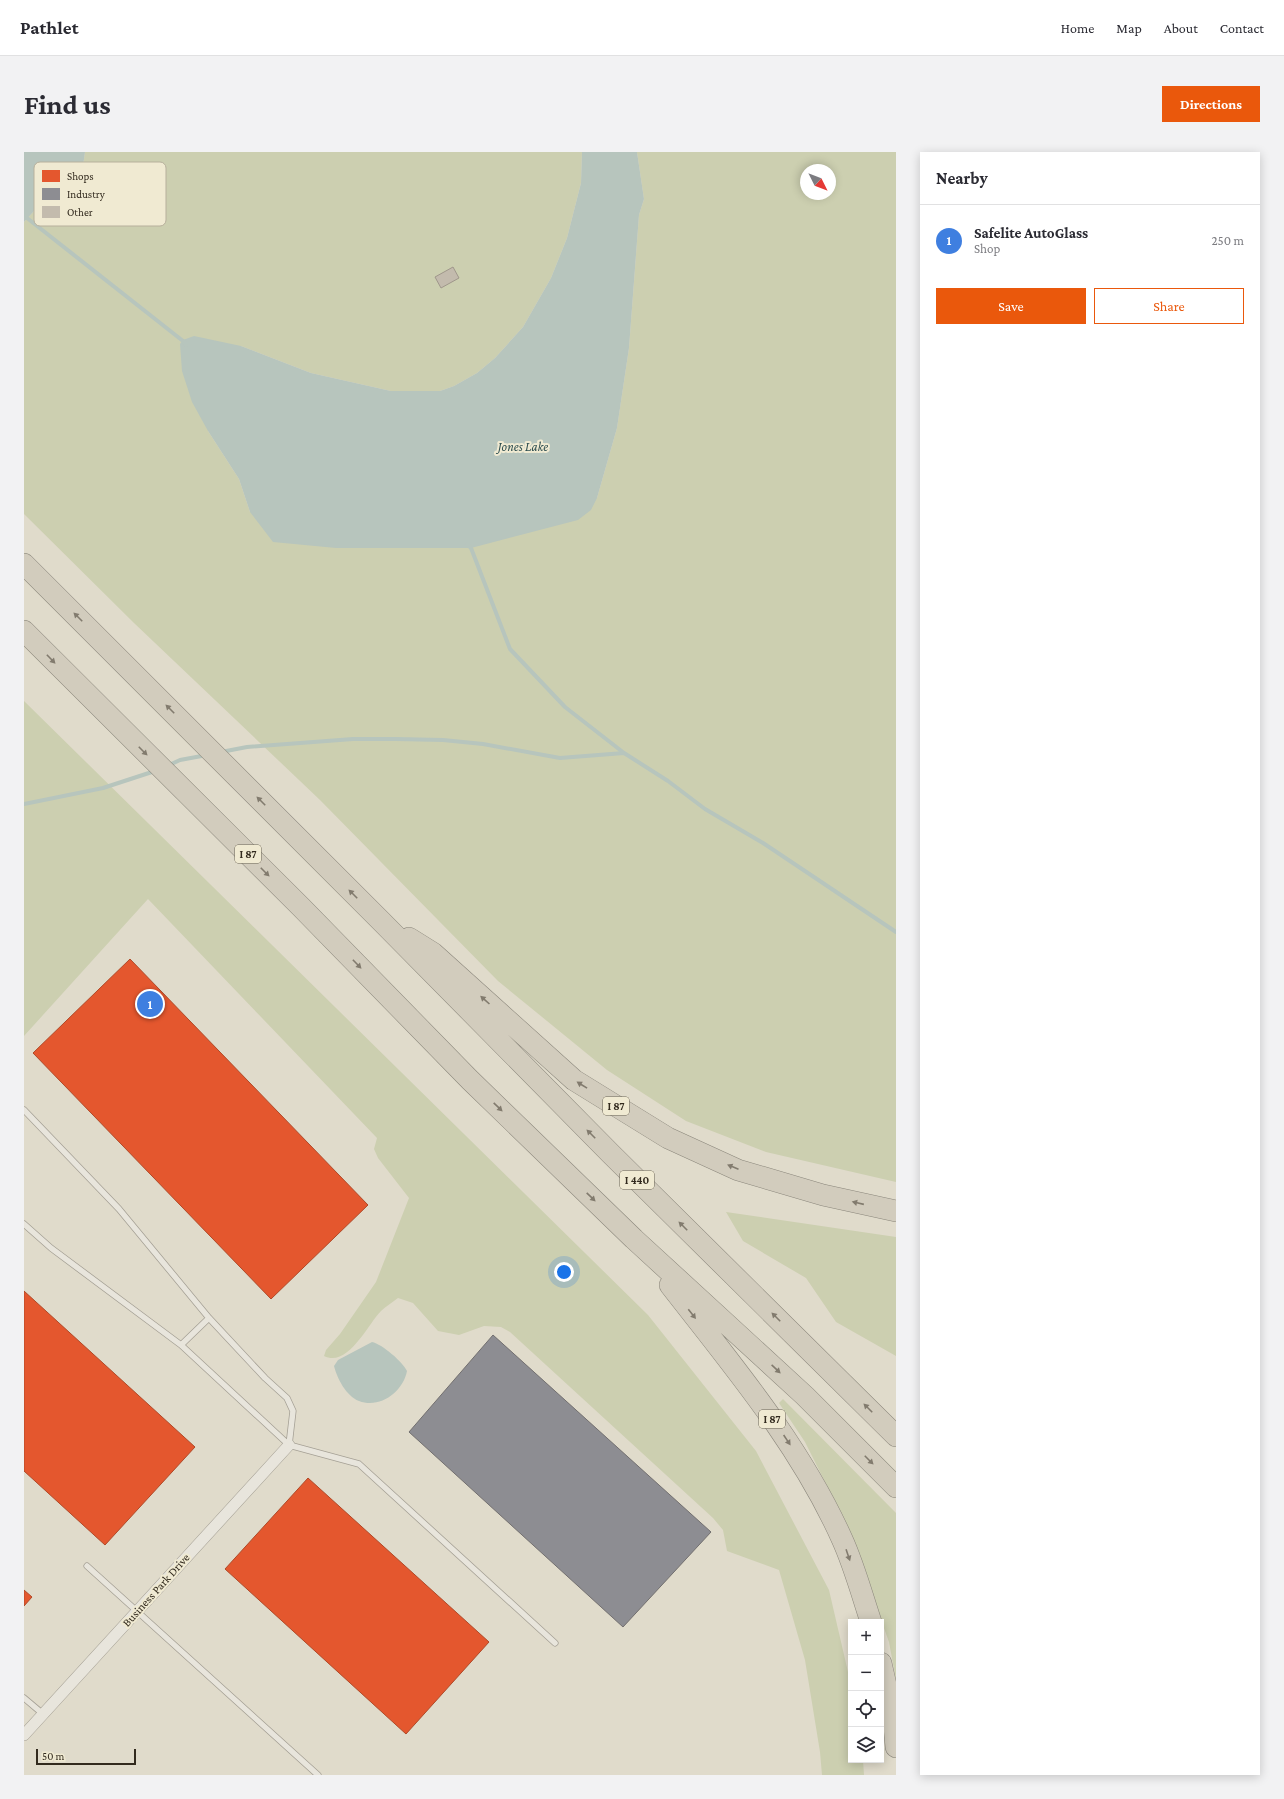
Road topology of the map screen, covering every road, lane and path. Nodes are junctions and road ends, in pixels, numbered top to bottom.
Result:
1 (24, 564) edge
2 (24, 631) edge
3 (381, 921) junction
4 (24, 1110) edge
5 (896, 1211) edge
6 (24, 1224) edge
7 (634, 1239) junction
8 (209, 1318) junction
9 (181, 1345) junction
10 (896, 1436) edge
11 (289, 1444) junction
12 (896, 1487) edge
13 (87, 1566) dead end
14 (137, 1611) junction
15 (871, 1619) edge
16 (555, 1643) dead end
17 (884, 1676) edge
18 (24, 1698) edge
19 (43, 1714) junction
20 (24, 1735) edge
21 (896, 1747) edge
22 (318, 1775) edge

3 -> 1 highway, I 87
2 -> 7 highway, I 87
5 -> 3 highway, I 87
10 -> 3 highway, I 440
4 - 8 lane
6 - 9 lane
7 -> 12 highway
7 -> 15 highway, I 87
8 - 9 lane
8 - 11 lane
9 - 11 lane
11 - 14 street, Business Park Drive
11 - 16 lane
13 - 14 lane
14 - 19 street, Business Park Drive
14 - 22 lane
17 - 21 highway
18 - 19 lane
19 - 20 street, Business Park Drive

